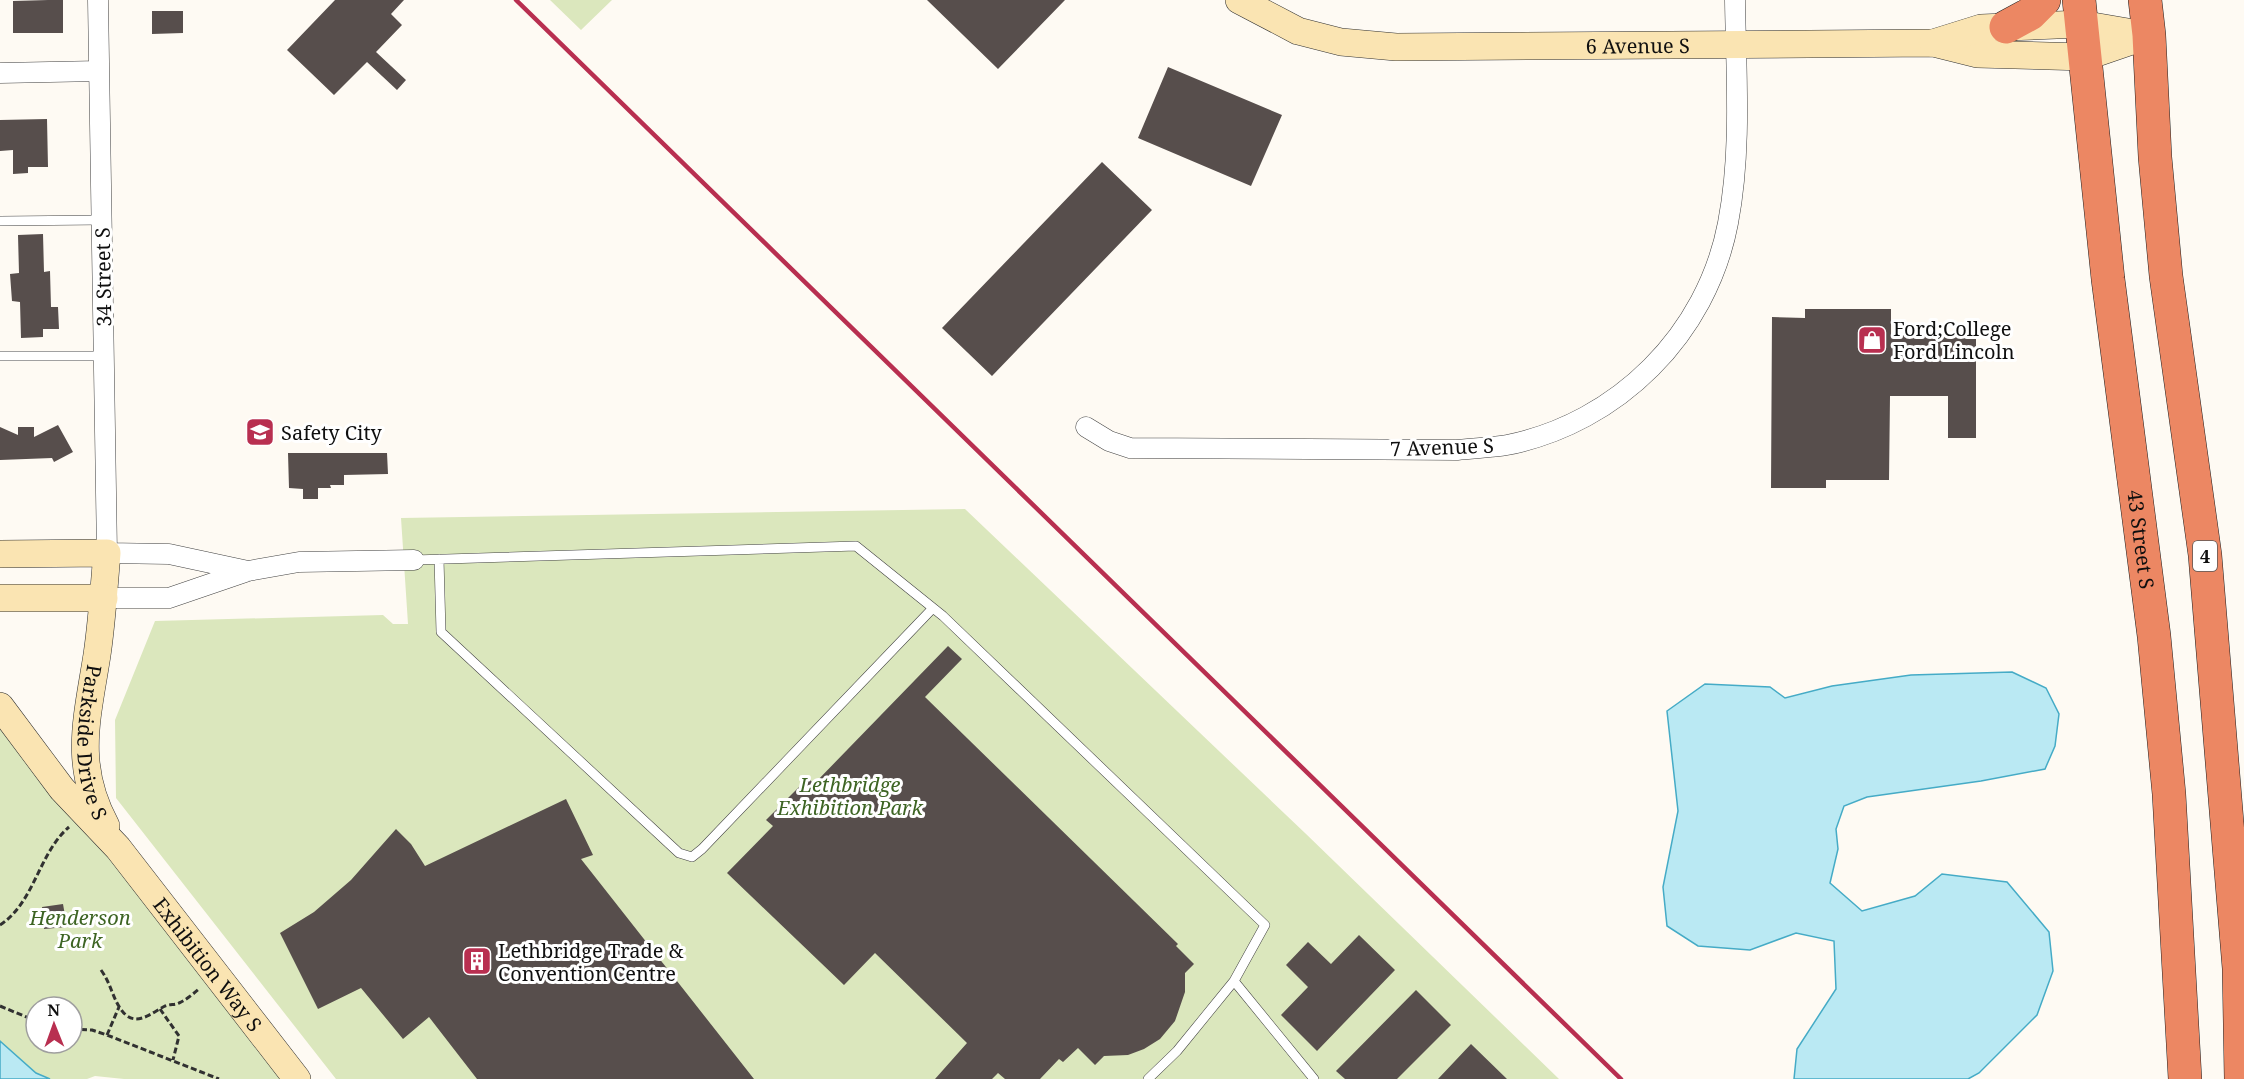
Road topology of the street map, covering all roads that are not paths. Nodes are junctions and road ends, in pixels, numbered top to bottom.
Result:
1 (98, 0) edge
2 (1239, 0) edge
3 (1735, 0) edge
4 (2044, 0) edge
5 (2145, 0) edge
6 (2080, 12) edge
7 (2006, 27) junction
8 (2149, 35) junction
9 (1934, 43) junction
10 (1735, 44) junction
11 (2085, 57) junction
12 (99, 71) junction
13 (0, 73) edge
14 (102, 220) junction
15 (0, 222) edge
16 (0, 356) edge
17 (105, 356) junction
18 (1086, 427) dead end
19 (107, 553) junction
20 (0, 554) edge
21 (439, 559) junction
22 (414, 560) joint
23 (248, 571) junction
24 (0, 598) edge
25 (104, 598) junction
26 (933, 608) junction
27 (0, 706) edge
28 (118, 848) junction
29 (1234, 981) junction
30 (297, 1079) edge
31 (1148, 1079) edge
32 (1314, 1079) edge
33 (2185, 1079) edge
34 (2241, 1079) edge

1 - 12 street, 34 Street S
2 - 10 street, 6 Avenue S
3 - 10 street, 7 Avenue S
4 - 7 highway
5 - 8 highway, 4
6 - 7 street, 6 Avenue S
6 - 8 street, 6 Avenue S
6 - 11 highway, 43 Street S
7 - 9 street, 6 Avenue S
8 - 11 street, 6 Avenue S
8 - 34 highway, 4
9 - 10 street, 6 Avenue S
9 - 11 street, 6 Avenue S
10 - 18 street, 7 Avenue S
11 - 33 highway, 43 Street S
12 - 13 street
12 - 14 street, 34 Street S
14 - 15 lane
14 - 17 street, 34 Street S
16 - 17 lane
17 - 19 street, 34 Street S
19 - 20 street
19 - 23 street
19 - 25 street, Parkside Drive S
21 - 22 lane
21 - 26 lane
21 - 26 lane
22 - 23 street
23 - 25 street
24 - 25 street
25 - 28 street, Parkside Drive S
26 - 29 lane
27 - 28 street
28 - 30 street, Exhibition Way S
29 - 31 lane
29 - 32 lane

